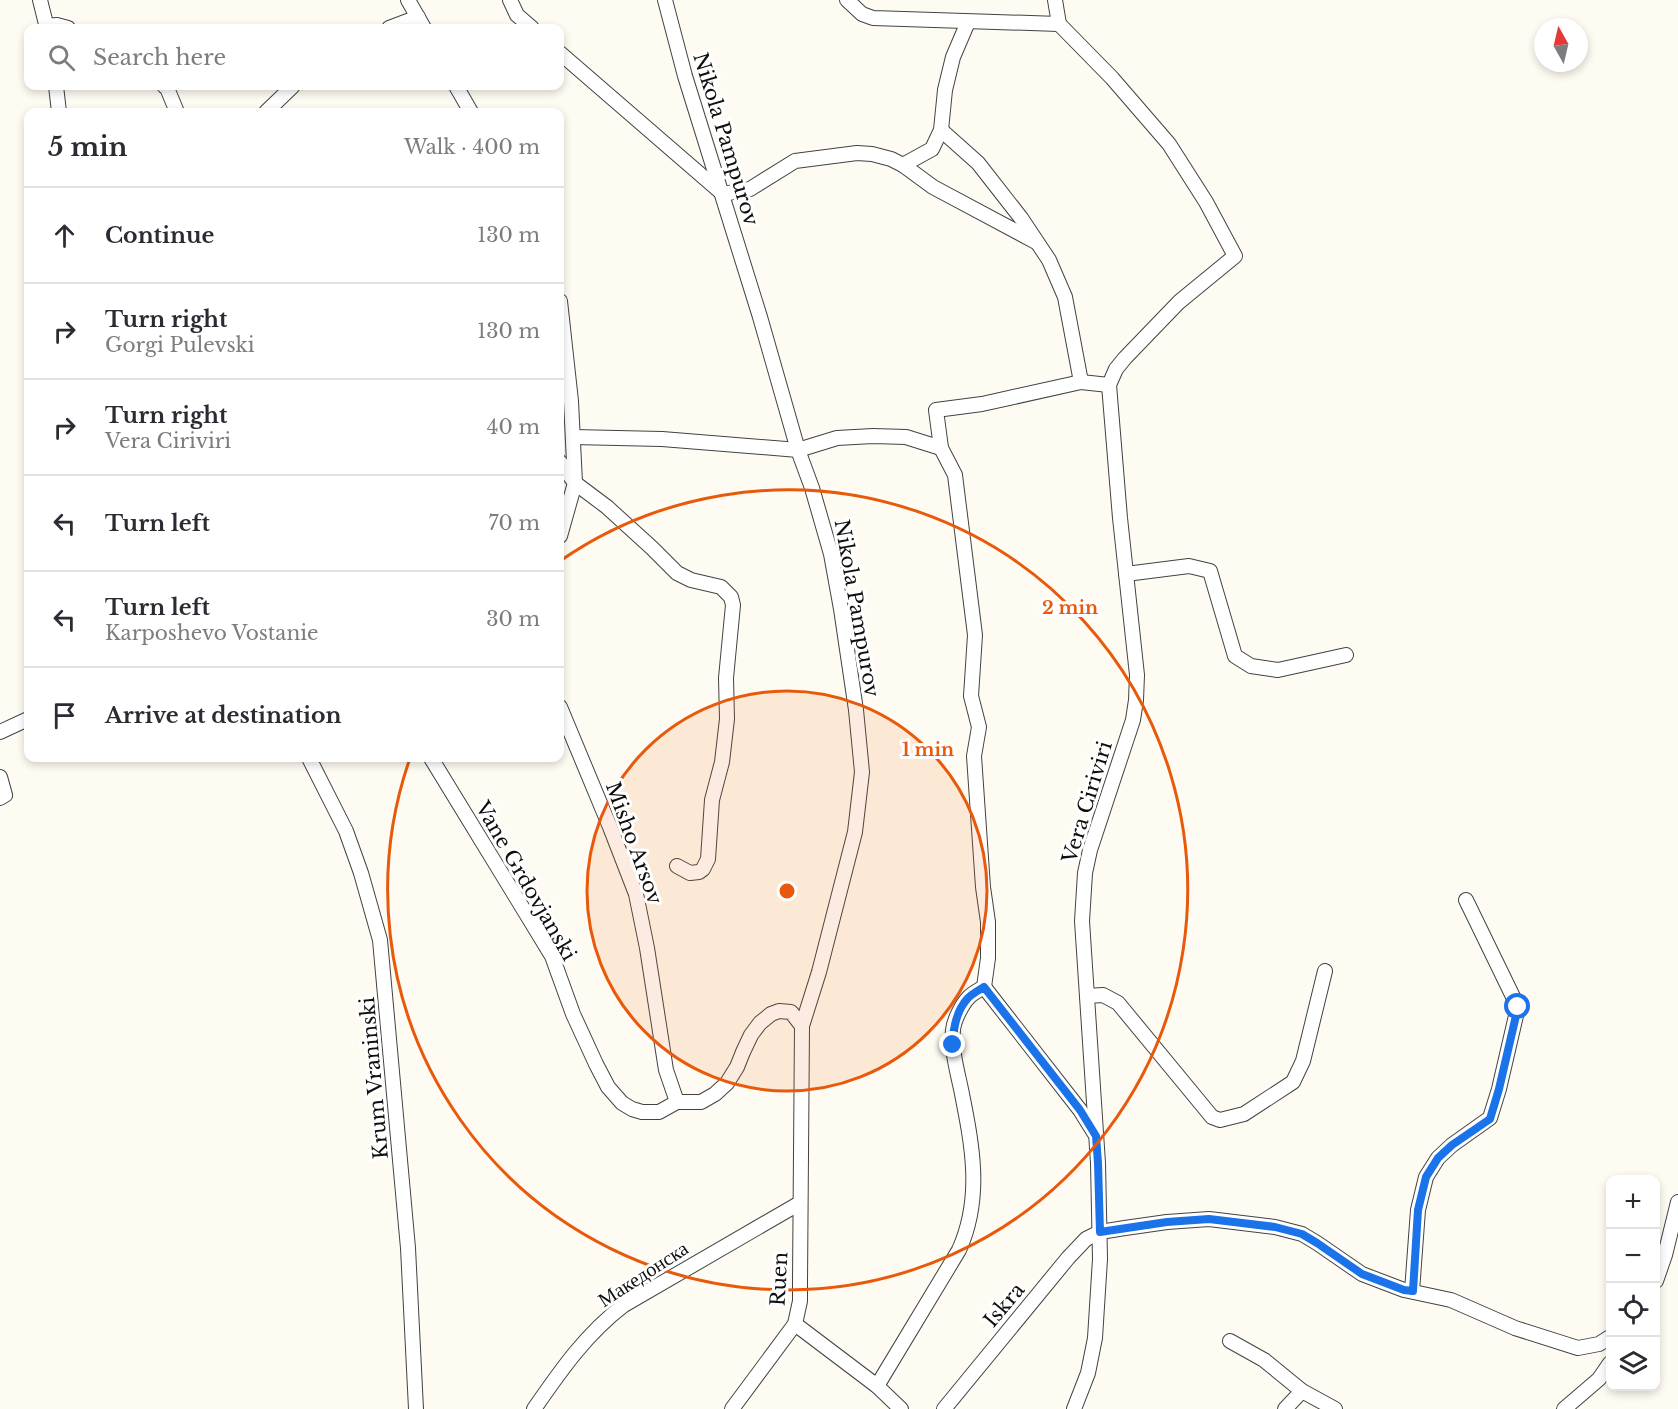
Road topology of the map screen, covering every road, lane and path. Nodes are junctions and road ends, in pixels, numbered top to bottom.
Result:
1 (40, 0) edge
2 (408, 0) edge
3 (510, 0) edge
4 (665, 0) edge
5 (847, 0) edge
6 (1055, 0) edge
7 (969, 22) junction
8 (421, 23) edge
9 (46, 24) edge
10 (527, 24) edge
11 (1059, 24) junction
12 (564, 55) edge
13 (56, 90) edge
14 (168, 90) edge
15 (289, 90) edge
16 (458, 90) edge
17 (59, 108) edge
18 (175, 108) edge
19 (270, 108) edge
20 (469, 108) edge
21 (941, 130) junction
22 (903, 165) junction
23 (723, 194) junction
24 (1039, 243) junction
25 (564, 337) edge
26 (1081, 382) junction
27 (1108, 385) junction
28 (573, 437) junction
29 (941, 448) junction
30 (798, 450) junction
31 (564, 468) edge
32 (575, 483) junction
33 (565, 498) edge
34 (1126, 574) junction
35 (1346, 655) dead end
36 (564, 717) edge
37 (24, 721) edge
38 (0, 732) edge
39 (311, 762) edge
40 (433, 762) edge
41 (0, 777) edge
42 (0, 798) edge
43 (677, 866) dead end
44 (1466, 900) dead end
45 (1325, 972) dead end
46 (984, 987) junction
47 (1087, 996) junction
48 (802, 1026) junction
49 (677, 1102) junction
50 (1096, 1136) junction
51 (1678, 1202) edge
52 (800, 1203) junction
53 (1100, 1232) junction
54 (1660, 1269) edge
55 (1413, 1291) junction
56 (795, 1324) junction
57 (1606, 1340) edge
58 (1230, 1341) dead end
59 (1606, 1370) edge
60 (877, 1386) junction
61 (1302, 1391) junction
62 (416, 1409) edge
63 (534, 1409) edge
64 (732, 1409) edge
65 (901, 1409) edge
66 (944, 1409) edge
67 (1074, 1409) edge
68 (1285, 1409) edge
69 (1335, 1409) edge
70 (1564, 1409) edge

1 - 9 street
2 - 8 street
3 - 10 street
4 - 23 street, Nikola Pampurov
5 - 7 street
6 - 11 street
7 - 11 street
7 - 21 street
11 - 27 street
12 - 23 street
13 - 17 street
14 - 18 street
15 - 19 street
16 - 20 street
21 - 22 street
21 - 24 street
22 - 23 street
22 - 24 street
23 - 30 street, Nikola Pampurov
24 - 26 street
25 - 28 street
26 - 27 street
26 - 29 street
27 - 34 street, Vera Ciriviri
28 - 30 street
28 - 32 street
29 - 30 street
29 - 46 street
30 - 48 street, Nikola Pampurov
31 - 32 street
32 - 33 street
32 - 43 street
34 - 35 street
34 - 47 street, Vera Ciriviri
36 - 49 street, Misho Arsov
37 - 38 street
39 - 62 street, Krum Vraninski
40 - 49 street, Vane Grdovjanski
41 - 42 street
44 - 55 street
45 - 47 street
46 - 50 street
46 - 60 street
47 - 50 street, Vera Ciriviri
48 - 49 street, Vane Grdovjanski
48 - 52 street, Nikola Pampurov
50 - 53 street, Vera Ciriviri
51 - 54 street
52 - 56 street, Ruen
52 - 63 street, Македонска
53 - 55 street
53 - 66 street, Iskra
53 - 67 street, Vera Ciriviri
55 - 57 street
56 - 60 street
56 - 64 street, Ruen
58 - 61 street
59 - 70 street
60 - 65 street
61 - 68 street
61 - 69 street

